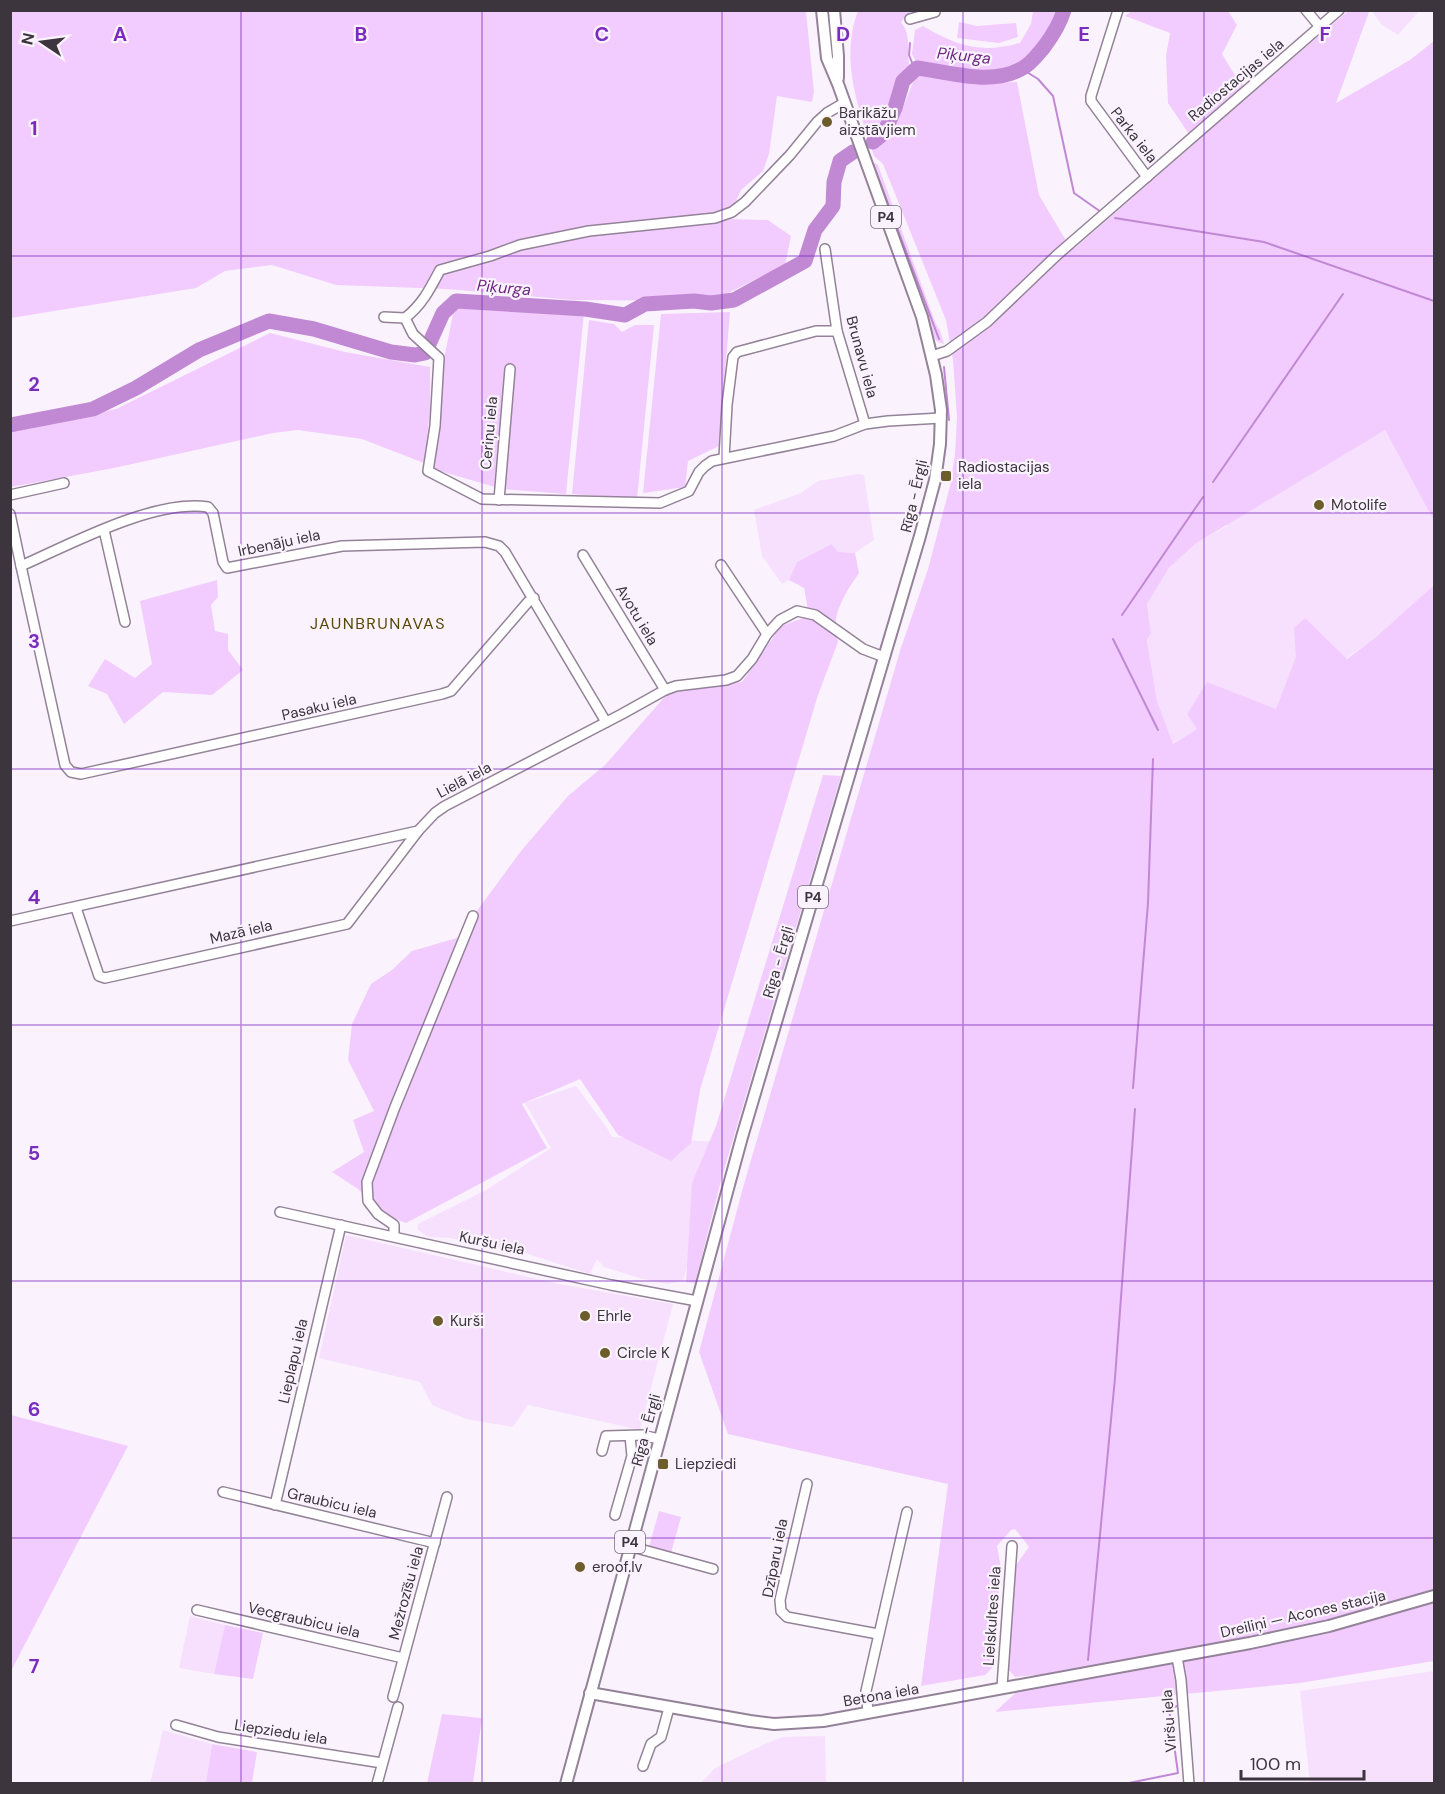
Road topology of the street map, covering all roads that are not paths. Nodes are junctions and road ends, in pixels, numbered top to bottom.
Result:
1 (822, 10) edge
2 (834, 10) edge
3 (1118, 10) edge
4 (1305, 10) edge
5 (1339, 10) edge
6 (935, 12) dead end
7 (915, 15) edge
8 (1320, 28) junction
9 (838, 84) junction
10 (844, 103) junction
11 (1147, 177) junction
12 (825, 249) dead end
13 (384, 317) dead end
14 (405, 318) junction
15 (837, 331) junction
16 (932, 356) junction
17 (510, 369) dead end
18 (941, 418) junction
19 (865, 424) junction
20 (724, 458) junction
21 (64, 483) dead end
22 (10, 495) edge
23 (499, 500) junction
24 (10, 514) edge
25 (104, 530) junction
26 (583, 555) dead end
27 (721, 565) dead end
28 (21, 566) junction
29 (534, 598) junction
30 (125, 622) dead end
31 (767, 634) junction
32 (884, 657) junction
33 (665, 690) junction
34 (606, 722) junction
35 (418, 831) junction
36 (76, 908) junction
37 (473, 916) dead end
38 (10, 921) edge
39 (280, 1212) dead end
40 (341, 1225) junction
41 (394, 1236) junction
42 (697, 1301) junction
43 (630, 1436) junction
44 (659, 1439) junction
45 (602, 1451) dead end
46 (807, 1484) dead end
47 (223, 1492) dead end
48 (447, 1497) dead end
49 (275, 1505) junction
50 (907, 1512) dead end
51 (615, 1515) dead end
52 (435, 1543) junction
53 (629, 1546) junction
54 (1012, 1546) dead end
55 (713, 1569) dead end
56 (1434, 1596) edge
57 (197, 1610) dead end
58 (878, 1634) junction
59 (1177, 1657) junction
60 (404, 1658) junction
61 (1002, 1687) junction
62 (590, 1693) junction
63 (393, 1697) dead end
64 (398, 1707) dead end
65 (669, 1708) junction
66 (868, 1712) junction
67 (176, 1725) dead end
68 (382, 1763) junction
69 (643, 1766) dead end
70 (376, 1784) edge
71 (566, 1784) edge
72 (1189, 1784) edge

1 - 9 main road, Rīga - Ērgļi / P4
2 - 9 main road, Rīga - Ērgļi / P4
3 - 11 street, Parka iela
4 - 8 street
5 - 8 street, Radiostacijas iela
6 - 7 street
8 - 11 street, Radiostacijas iela
9 - 10 main road, Rīga - Ērgļi / P4
10 - 14 street
10 - 16 main road, Rīga - Ērgļi / P4
11 - 16 street, Radiostacijas iela
12 - 15 street, Brunavu iela
13 - 14 street
14 - 23 street
15 - 19 street, Brunavu iela
15 - 20 street
16 - 18 main road, Rīga - Ērgļi / P4
17 - 23 street, Ceriņu iela
18 - 19 street
18 - 32 main road, Rīga - Ērgļi / P4
19 - 20 street
20 - 23 street
21 - 22 street
24 - 28 street
25 - 28 street, Irbenāju iela
25 - 29 street, Irbenāju iela
25 - 30 street
26 - 33 street, Avotu iela
27 - 31 street
28 - 29 street, Pasaku iela
29 - 34 street, Irbenāju iela
31 - 32 street, Lielā iela
31 - 33 street, Lielā iela
32 - 42 main road, Rīga - Ērgļi / P4
33 - 34 street, Lielā iela
34 - 35 street, Lielā iela
35 - 36 street
35 - 36 street, Mazā iela
36 - 38 street
37 - 41 street
39 - 40 street, Kuršu iela
40 - 41 street, Kuršu iela
40 - 49 street, Lieplapu iela
41 - 42 street, Kuršu iela
42 - 44 main road, Rīga - Ērgļi / P4
43 - 44 street
43 - 45 street
43 - 51 street
44 - 53 main road, Rīga - Ērgļi / P4
46 - 58 street, Dzīparu iela
47 - 49 street, Graubicu iela
48 - 52 street, Mežrozīšu iela
49 - 52 street, Graubicu iela
50 - 58 street
52 - 60 street, Mežrozīšu iela
53 - 55 street
53 - 62 main road, Rīga - Ērgļi / P4
54 - 61 street, Lielskultes iela
56 - 59 main road, Dreiliņi — Acones stacija
57 - 60 street, Vecgraubicu iela
58 - 66 street
59 - 61 main road, Betona iela
59 - 72 street, Viršu iela
60 - 63 street, Mežrozīšu iela
61 - 66 main road, Betona iela
62 - 65 main road, Betona iela
62 - 71 main road, Rīga - Ērgļi / P4
64 - 68 street
65 - 66 main road, Betona iela
65 - 69 street
67 - 68 street, Liepziedu iela
68 - 70 street

